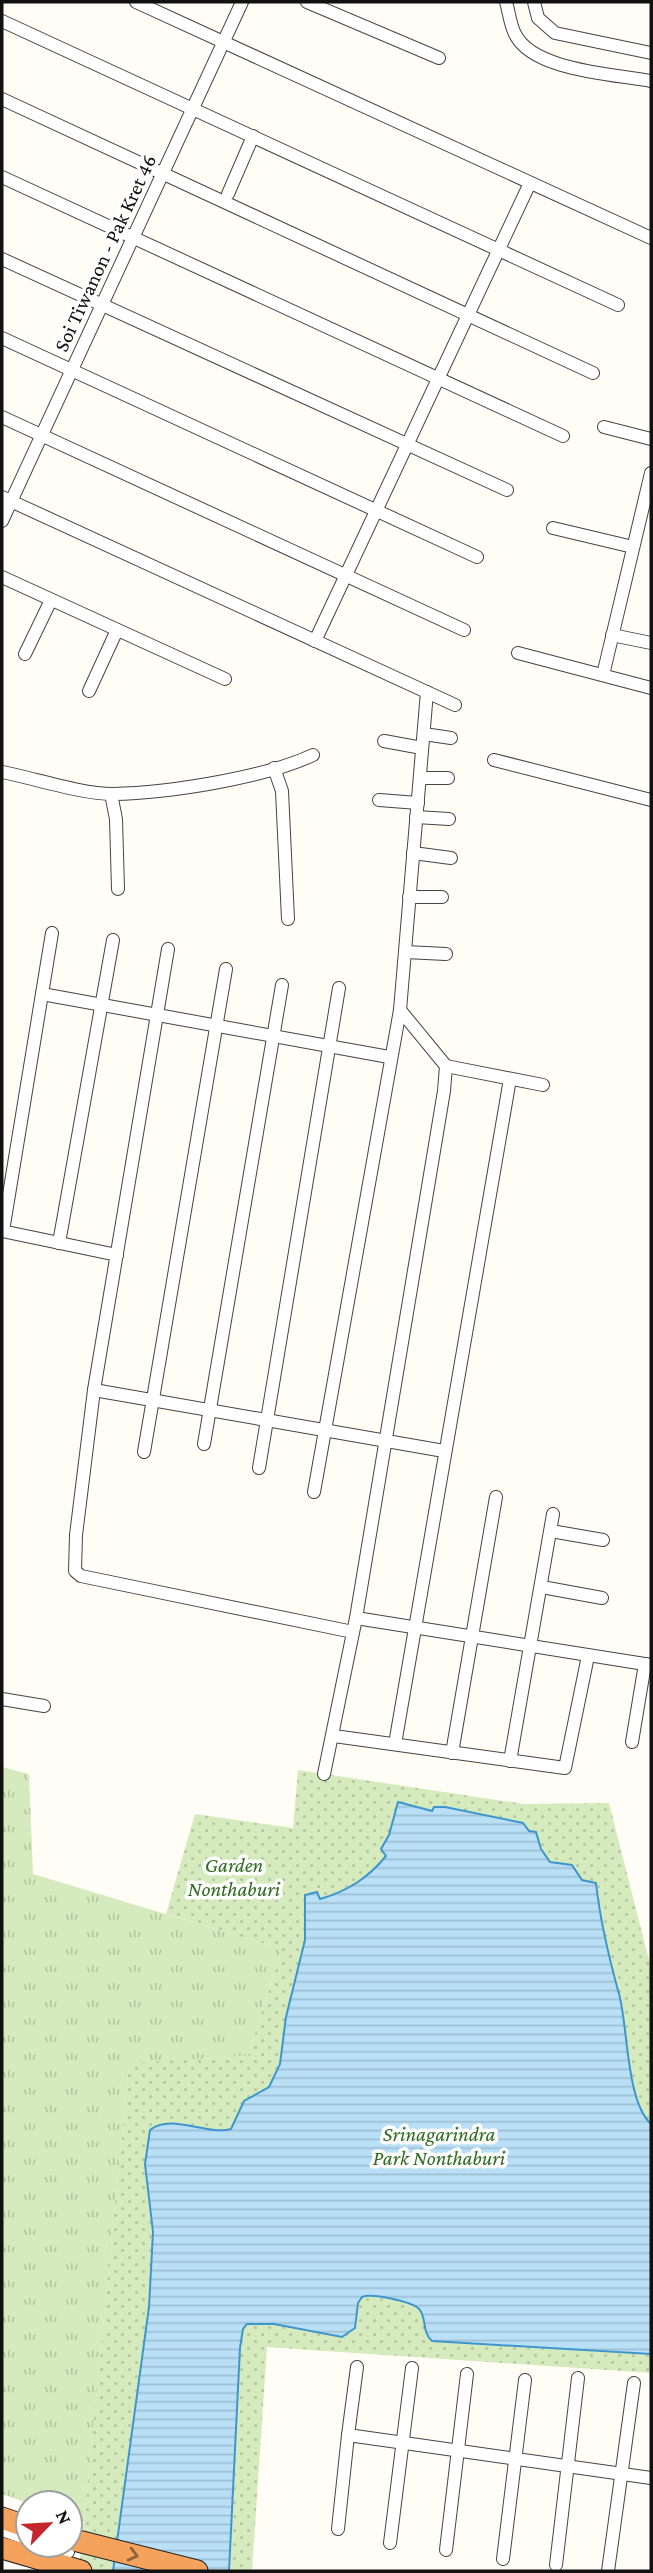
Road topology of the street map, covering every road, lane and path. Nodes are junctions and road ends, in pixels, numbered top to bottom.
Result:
1 (136, 2) edge
2 (242, 2) edge
3 (307, 2) edge
4 (506, 2) edge
5 (534, 2) edge
6 (2, 21) edge
7 (224, 42) junction
8 (651, 53) edge
9 (439, 58) dead end
10 (651, 81) edge
11 (2, 99) edge
12 (193, 109) junction
13 (253, 136) junction
14 (163, 174) junction
15 (2, 177) edge
16 (530, 183) junction
17 (228, 194) dead end
18 (651, 221) edge
19 (648, 237) edge
20 (133, 238) junction
21 (498, 250) junction
22 (2, 259) edge
23 (102, 305) junction
24 (618, 305) dead end
25 (468, 315) junction
26 (2, 338) edge
27 (72, 370) junction
28 (593, 373) dead end
29 (438, 378) junction
30 (2, 417) edge
31 (604, 427) dead end
32 (41, 435) junction
33 (563, 436) dead end
34 (651, 439) edge
35 (407, 445) junction
36 (651, 473) edge
37 (507, 490) dead end
38 (6, 499) edge
39 (376, 510) junction
40 (2, 521) edge
41 (553, 528) dead end
42 (633, 547) junction
43 (477, 557) dead end
44 (345, 576) junction
45 (2, 577) edge
46 (51, 600) junction
47 (117, 630) junction
48 (464, 630) dead end
49 (612, 635) junction
50 (315, 641) junction
51 (651, 643) edge
52 (518, 653) dead end
53 (25, 654) dead end
54 (603, 675) junction
55 (225, 680) dead end
56 (651, 688) edge
57 (89, 691) dead end
58 (427, 692) junction
59 (454, 705) dead end
60 (451, 738) dead end
61 (384, 741) dead end
62 (423, 741) junction
63 (313, 755) dead end
64 (494, 760) dead end
65 (274, 768) junction
66 (2, 772) edge
67 (420, 778) junction
68 (448, 778) dead end
69 (111, 794) junction
70 (379, 800) dead end
71 (651, 800) edge
72 (418, 803) junction
73 (416, 817) junction
74 (449, 819) dead end
75 (413, 853) junction
76 (451, 858) dead end
77 (118, 889) dead end
78 (410, 897) junction
79 (442, 897) dead end
80 (288, 919) dead end
81 (52, 933) dead end
82 (113, 940) dead end
83 (168, 949) dead end
84 (405, 952) junction
85 (446, 954) dead end
86 (226, 969) dead end
87 (282, 985) dead end
88 (339, 988) dead end
89 (43, 994) junction
90 (102, 1005) junction
91 (400, 1010) junction
92 (157, 1015) junction
93 (216, 1026) junction
94 (273, 1036) junction
95 (330, 1046) junction
96 (388, 1057) junction
97 (446, 1066) junction
98 (510, 1079) junction
99 (543, 1085) dead end
100 (2, 1231) edge
101 (59, 1242) junction
102 (117, 1255) junction
103 (94, 1390) junction
104 (153, 1400) junction
105 (210, 1409) junction
106 (268, 1420) junction
107 (324, 1430) junction
108 (386, 1440) junction
109 (204, 1444) dead end
110 (444, 1451) junction
111 (144, 1452) dead end
112 (259, 1468) dead end
113 (314, 1492) dead end
114 (496, 1497) dead end
115 (553, 1514) dead end
116 (551, 1531) junction
117 (603, 1540) dead end
118 (541, 1587) junction
119 (602, 1598) dead end
120 (356, 1618) junction
121 (415, 1629) junction
122 (353, 1632) junction
123 (472, 1638) junction
124 (531, 1647) junction
125 (588, 1656) junction
126 (648, 1665) edge
127 (2, 1699) edge
128 (44, 1706) dead end
129 (334, 1736) junction
130 (632, 1742) dead end
131 (395, 1744) junction
132 (452, 1753) junction
133 (510, 1761) junction
134 (324, 1774) dead end
135 (357, 2367) dead end
136 (412, 2368) dead end
137 (467, 2374) dead end
138 (578, 2378) dead end
139 (525, 2380) dead end
140 (634, 2382) dead end
141 (348, 2435) junction
142 (405, 2443) junction
143 (460, 2451) junction
144 (516, 2457) junction
145 (568, 2465) junction
146 (623, 2474) junction
147 (651, 2478) edge
148 (338, 2529) dead end
149 (390, 2543) dead end
150 (2, 2548) edge
151 (84, 2548) edge
152 (446, 2550) dead end
153 (503, 2559) dead end
154 (556, 2565) dead end
155 (81, 2571) edge
156 (197, 2571) edge
157 (608, 2571) edge

1 - 7 street
2 - 7 street, Soi Tiwanon - Pak Kret 46
3 - 9 street
4 - 10 street
5 - 8 street
6 - 12 street
7 - 12 street, Soi Tiwanon - Pak Kret 46
7 - 16 street
11 - 14 street
12 - 13 street
12 - 14 street, Soi Tiwanon - Pak Kret 46
13 - 17 street
13 - 21 street
14 - 20 street, Soi Tiwanon - Pak Kret 46
14 - 25 street
15 - 20 street
16 - 19 street
16 - 21 street
18 - 19 street
20 - 23 street, Soi Tiwanon - Pak Kret 46
20 - 29 street
21 - 24 street
21 - 25 street
22 - 23 street
23 - 27 street, Soi Tiwanon - Pak Kret 46
23 - 35 street
25 - 28 street
25 - 29 street
26 - 27 street
27 - 32 street, Soi Tiwanon - Pak Kret 46
27 - 39 street
29 - 33 street
29 - 35 street
30 - 32 street
31 - 34 street
32 - 38 street, Soi Tiwanon - Pak Kret 46
32 - 44 street
35 - 37 street
35 - 39 street
36 - 42 street
38 - 40 street, Soi Tiwanon - Pak Kret 46
38 - 50 street
39 - 43 street
39 - 44 street
41 - 42 street
42 - 49 street
44 - 48 street
44 - 50 street
45 - 46 street
46 - 47 street
46 - 53 street
47 - 55 street
47 - 57 street
49 - 51 street
49 - 54 street
50 - 58 street
52 - 54 street
54 - 56 street
58 - 59 street
58 - 62 street
60 - 62 street
61 - 62 street
62 - 67 street
63 - 65 street
64 - 71 street
65 - 69 street
65 - 80 street
66 - 69 street
67 - 68 street
67 - 72 street
69 - 77 street
70 - 72 street
72 - 73 street
73 - 74 street
73 - 75 street
75 - 76 street
75 - 78 street
78 - 79 street
78 - 84 street
81 - 89 street
82 - 90 street
83 - 92 street
84 - 85 street
84 - 91 street
86 - 93 street
87 - 94 street
88 - 95 street
89 - 90 street
89 - 100 street
90 - 92 street
90 - 101 street
91 - 96 street
91 - 97 street
92 - 93 street
92 - 102 street
93 - 94 street
93 - 104 street
94 - 95 street
94 - 105 street
95 - 96 street
95 - 106 street
96 - 107 street
97 - 98 street
97 - 108 street
98 - 99 street
98 - 110 street
100 - 101 street
101 - 102 street
102 - 103 street
103 - 104 street
103 - 122 street
104 - 105 street
104 - 111 street
105 - 106 street
105 - 109 street
106 - 107 street
106 - 112 street
107 - 108 street
107 - 113 street
108 - 110 street
108 - 120 street
110 - 121 street
114 - 123 street
115 - 116 street
116 - 117 street
116 - 118 street
118 - 119 street
118 - 124 street
120 - 121 street
120 - 122 street
121 - 123 street
121 - 131 street
122 - 129 street
123 - 124 street
123 - 132 street
124 - 125 street
124 - 133 street
125 - 126 street
125 - 133 street
126 - 130 street
127 - 128 street
129 - 131 street
129 - 134 street
131 - 132 street
132 - 133 street
135 - 141 street
136 - 142 street
137 - 143 street
138 - 145 street
139 - 144 street
140 - 146 street
141 - 142 street
141 - 148 street
142 - 143 street
142 - 149 street
143 - 144 street
143 - 152 street
144 - 145 street
144 - 153 street
145 - 146 street
145 - 154 street
146 - 147 street
146 - 157 street
150 - 155 highway
151 -> 156 highway

